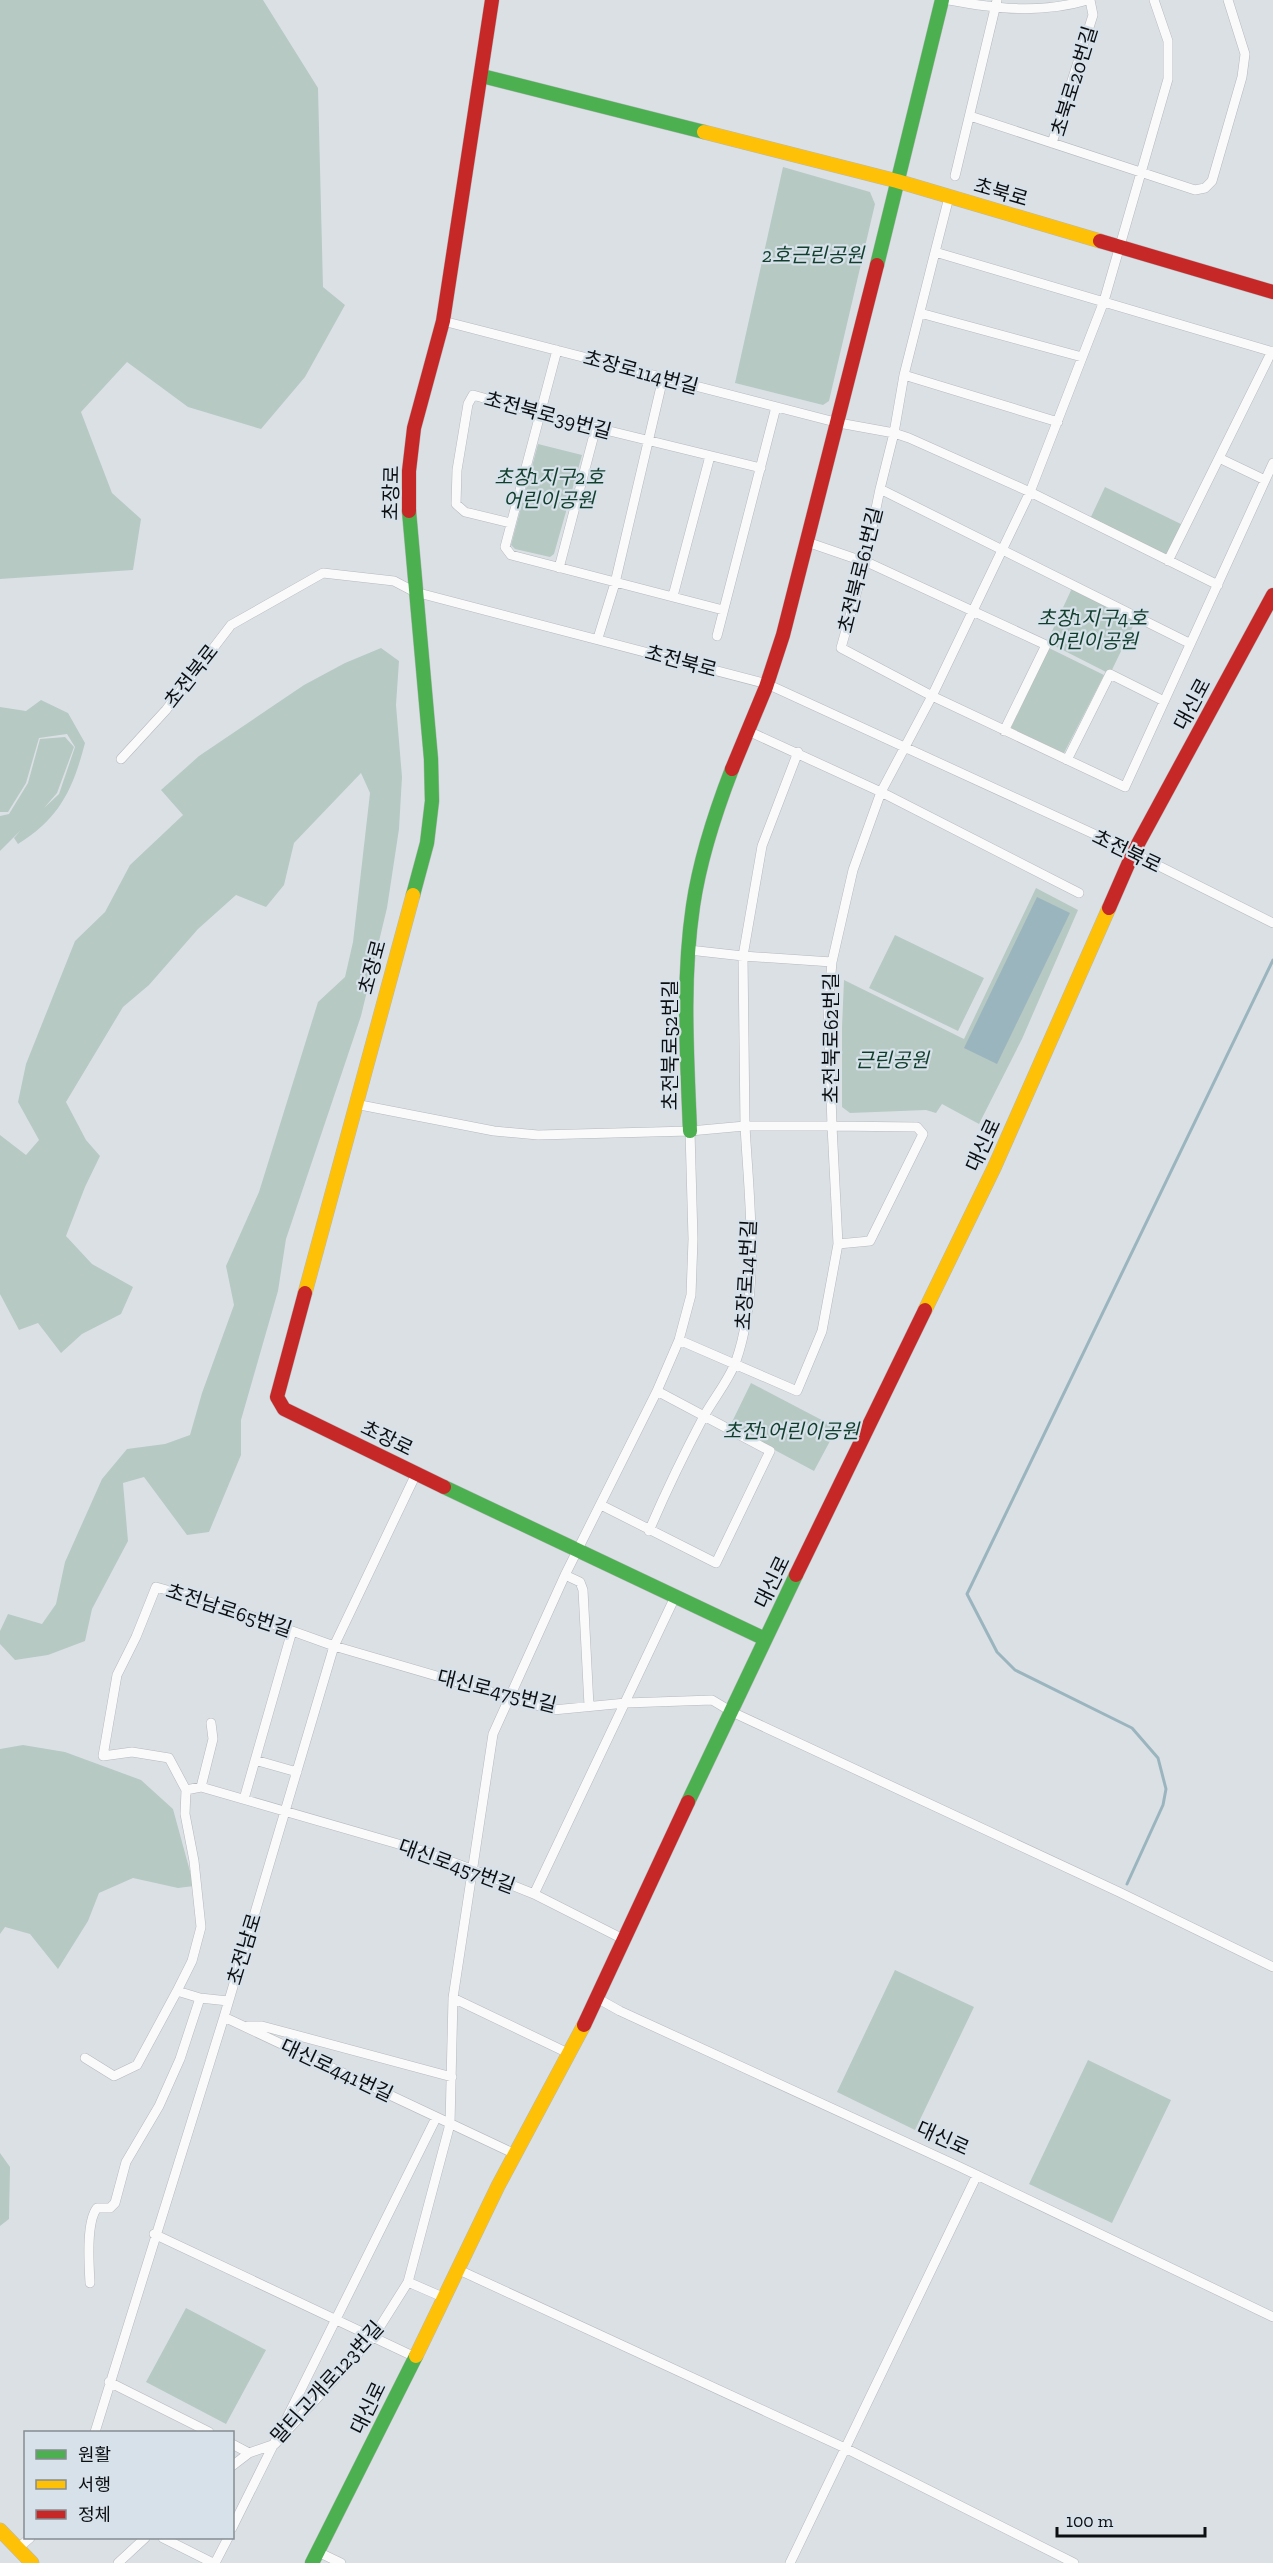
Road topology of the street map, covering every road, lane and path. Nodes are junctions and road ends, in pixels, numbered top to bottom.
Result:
1 (492, 0) edge
2 (942, 0) edge
3 (949, 0) edge
4 (1089, 0) edge
5 (1154, 0) edge
6 (1228, 0) edge
7 (997, 4) edge
8 (482, 76) junction
9 (970, 116) junction
10 (1052, 143) junction
11 (1141, 171) junction
12 (955, 176) dead end
13 (897, 181) junction
14 (950, 197) junction
15 (1118, 247) junction
16 (935, 252) junction
17 (1273, 292) edge
18 (1104, 301) junction
19 (920, 313) junction
20 (443, 321) junction
21 (557, 350) junction
22 (1273, 352) edge
23 (1082, 357) junction
24 (904, 375) junction
25 (663, 378) junction
26 (776, 407) junction
27 (540, 414) junction
28 (1058, 422) junction
29 (839, 423) junction
30 (596, 427) junction
31 (894, 433) junction
32 (648, 441) junction
33 (710, 456) junction
34 (1219, 458) junction
35 (1273, 463) edge
36 (761, 468) junction
37 (1265, 480) junction
38 (880, 489) junction
39 (1030, 492) junction
40 (510, 523) junction
41 (807, 542) junction
42 (1001, 550) junction
43 (1168, 561) junction
44 (866, 562) junction
45 (559, 568) junction
46 (615, 583) junction
47 (1218, 585) junction
48 (415, 592) junction
49 (1273, 595) edge
50 (674, 596) junction
51 (723, 610) junction
52 (972, 610) junction
53 (717, 636) dead end
54 (598, 638) junction
55 (1189, 643) junction
56 (767, 684) junction
57 (932, 696) junction
58 (1164, 701) junction
59 (1004, 730) junction
60 (748, 731) junction
61 (906, 748) junction
62 (798, 752) junction
63 (121, 759) dead end
64 (1067, 760) junction
65 (881, 792) junction
66 (1133, 853) junction
67 (1079, 893) dead end
68 (1273, 923) edge
69 (689, 950) junction
70 (743, 956) junction
71 (832, 962) junction
72 (355, 1104) junction
73 (745, 1126) junction
74 (832, 1126) junction
75 (690, 1131) junction
76 (838, 1244) junction
77 (679, 1340) junction
78 (735, 1363) junction
79 (657, 1391) junction
80 (705, 1416) junction
81 (416, 1474) junction
82 (601, 1505) junction
83 (649, 1531) junction
84 (576, 1551) junction
85 (565, 1575) junction
86 (675, 1597) junction
87 (292, 1631) junction
88 (765, 1639) junction
89 (334, 1646) junction
90 (508, 1698) junction
91 (627, 1703) junction
92 (588, 1706) junction
93 (732, 1712) junction
94 (211, 1723) dead end
95 (255, 1761) junction
96 (297, 1772) junction
97 (201, 1787) junction
98 (186, 1790) junction
99 (244, 1799) junction
100 (285, 1810) junction
101 (471, 1869) junction
102 (534, 1894) junction
103 (623, 1939) junction
104 (1273, 1967) edge
105 (177, 1991) junction
106 (596, 1997) junction
107 (200, 1998) junction
108 (453, 1998) junction
109 (228, 2001) junction
110 (224, 2017) junction
111 (245, 2026) junction
112 (570, 2054) junction
113 (85, 2058) dead end
114 (452, 2077) junction
115 (436, 2118) junction
116 (450, 2124) junction
117 (514, 2154) junction
118 (977, 2175) junction
119 (154, 2234) junction
120 (459, 2270) junction
121 (408, 2282) junction
122 (90, 2283) dead end
123 (445, 2298) junction
124 (1273, 2317) edge
125 (337, 2321) junction
126 (374, 2336) junction
127 (415, 2357) junction
128 (110, 2382) junction
129 (96, 2431) edge
130 (205, 2431) edge
131 (275, 2444) junction
132 (234, 2445) edge
133 (845, 2448) junction
134 (249, 2453) junction
135 (234, 2464) edge
136 (234, 2525) edge
137 (0, 2530) edge
138 (29, 2539) edge
139 (144, 2539) edge
140 (165, 2539) edge
141 (227, 2539) edge
142 (17, 2549) junction
143 (315, 2558) edge
144 (33, 2563) edge
145 (118, 2563) edge
146 (214, 2563) edge
147 (341, 2563) edge
148 (790, 2563) edge
149 (1074, 2563) edge

1 - 8 street, 초장로
2 - 13 street
3 - 7 street, 초북로20번길
4 - 7 street, 초북로20번길
4 - 10 street, 초북로20번길
5 - 11 street
6 - 11 street, 초북로20번길
7 - 9 street
8 - 13 street, 초북로
8 - 20 street, 초장로
9 - 10 street
9 - 12 street
10 - 11 street, 초북로20번길
11 - 15 street
13 - 14 street, 초북로
13 - 29 street, 초전북로52번길
14 - 15 street, 초북로
14 - 16 street
15 - 17 street, 초북로
15 - 18 street
16 - 18 street
16 - 19 street
18 - 22 street
18 - 23 street
19 - 23 street
19 - 24 street
20 - 21 street, 초장로114번길
20 - 48 street, 초장로
21 - 25 street, 초장로114번길
21 - 27 street
22 - 34 street
23 - 28 street
24 - 28 street
24 - 31 street
25 - 26 street, 초장로114번길
25 - 32 street
26 - 29 street, 초장로114번길
26 - 36 street
27 - 30 street, 초전북로39번길
27 - 40 street
27 - 40 street, 초전북로39번길
28 - 39 street
29 - 31 street
29 - 41 street, 초전북로52번길
30 - 32 street, 초전북로39번길
30 - 45 street
31 - 38 street
31 - 39 street
32 - 33 street, 초전북로39번길
32 - 46 street
33 - 36 street, 초전북로39번길
33 - 50 street
34 - 37 street
34 - 43 street
35 - 37 street, 초전북로61번길
36 - 51 street
37 - 47 street, 초전북로61번길
38 - 42 street, 초전북로61번길
38 - 44 street, 초전북로61번길
39 - 42 street
39 - 43 street
40 - 45 street
41 - 44 street
41 - 56 street, 초전북로52번길
42 - 52 street
42 - 55 street, 초전북로61번길
43 - 47 street
44 - 52 street
44 - 57 street, 초전북로61번길
45 - 46 street
46 - 50 street
46 - 54 street
47 - 55 street, 초전북로61번길
48 - 54 street, 초전북로
48 - 63 street, 초전북로
48 - 72 street, 초장로
49 - 66 street, 대신로
50 - 51 street
51 - 53 street
52 - 57 street
52 - 59 street
54 - 56 street, 초전북로
55 - 58 street, 초전북로61번길
56 - 60 street, 초전북로52번길
56 - 61 street, 초전북로
57 - 59 street, 초전북로61번길
57 - 61 street
58 - 64 street
58 - 64 street, 초전북로61번길
59 - 64 street, 초전북로61번길
60 - 62 street
60 - 69 street, 초전북로52번길
61 - 65 street, 초전북로62번길
61 - 66 street, 초전북로
62 - 65 street
62 - 70 street
65 - 67 street
65 - 71 street, 초전북로62번길
66 - 68 street, 초전북로
66 - 88 street, 대신로
69 - 70 street
69 - 75 street, 초전북로52번길
70 - 71 street
70 - 73 street
71 - 74 street, 초전북로62번길
72 - 75 street
72 - 81 street, 초장로
73 - 74 street, 초전북로52번길
73 - 75 street, 초전북로52번길
73 - 78 street, 초장로14번길
74 - 76 street, 초전북로62번길
74 - 76 street, 초전북로62번길
75 - 77 street
76 - 78 street, 초전북로62번길
77 - 78 street
77 - 79 street
78 - 80 street, 초장로14번길
79 - 80 street
79 - 82 street
80 - 83 street
80 - 83 street
81 - 84 street, 초장로
81 - 89 street, 초전남로
82 - 83 street
82 - 84 street
84 - 85 street
84 - 86 street, 초장로
85 - 90 street
85 - 92 street
86 - 88 street, 초장로
86 - 91 street
87 - 89 street, 초전남로65번길
87 - 95 street
87 - 98 street, 초전남로65번길
88 - 93 street, 대신로
89 - 90 street, 대신로475번길
89 - 96 street, 초전남로
90 - 92 street, 대신로475번길
90 - 101 street
91 - 92 street, 대신로475번길
91 - 93 street, 대신로475번길
91 - 102 street
93 - 103 street, 대신로
93 - 104 street
94 - 97 street
95 - 96 street
95 - 99 street
96 - 100 street, 초전남로
97 - 98 street
97 - 99 street, 대신로457번길
98 - 105 street
99 - 100 street, 대신로457번길
100 - 101 street, 대신로457번길
100 - 109 street, 초전남로
101 - 102 street, 대신로457번길
101 - 108 street
102 - 103 street, 대신로457번길
103 - 106 street, 대신로
105 - 107 street
105 - 113 street
106 - 112 street, 대신로
106 - 118 street, 대신로
107 - 109 street
107 - 122 street
108 - 112 street
108 - 114 street
109 - 110 street, 초전남로
110 - 111 street, 대신로441번길
110 - 119 street, 초전남로
111 - 114 street
111 - 115 street, 대신로441번길
112 - 117 street, 대신로
114 - 116 street
115 - 116 street, 대신로441번길
115 - 125 street
116 - 117 street, 대신로441번길
116 - 121 street
117 - 120 street, 대신로
118 - 124 street, 대신로
118 - 133 street
119 - 125 street
119 - 128 street, 초전남로
120 - 123 street, 대신로
120 - 133 street
121 - 123 street
121 - 126 street, 말티고개로123번길
123 - 127 street, 대신로
125 - 126 street
125 - 131 street
126 - 127 street
126 - 131 street, 말티고개로123번길
127 - 143 street, 대신로
128 - 129 street, 초전남로
128 - 130 street
131 - 134 street, 말티고개로123번길
131 - 136 street
132 - 134 street
133 - 148 street
133 - 149 street
134 - 135 street, 말티고개로123번길
137 - 142 street
138 - 142 street
139 - 145 street
140 - 146 street
141 - 146 street
142 - 144 street
143 - 147 street

